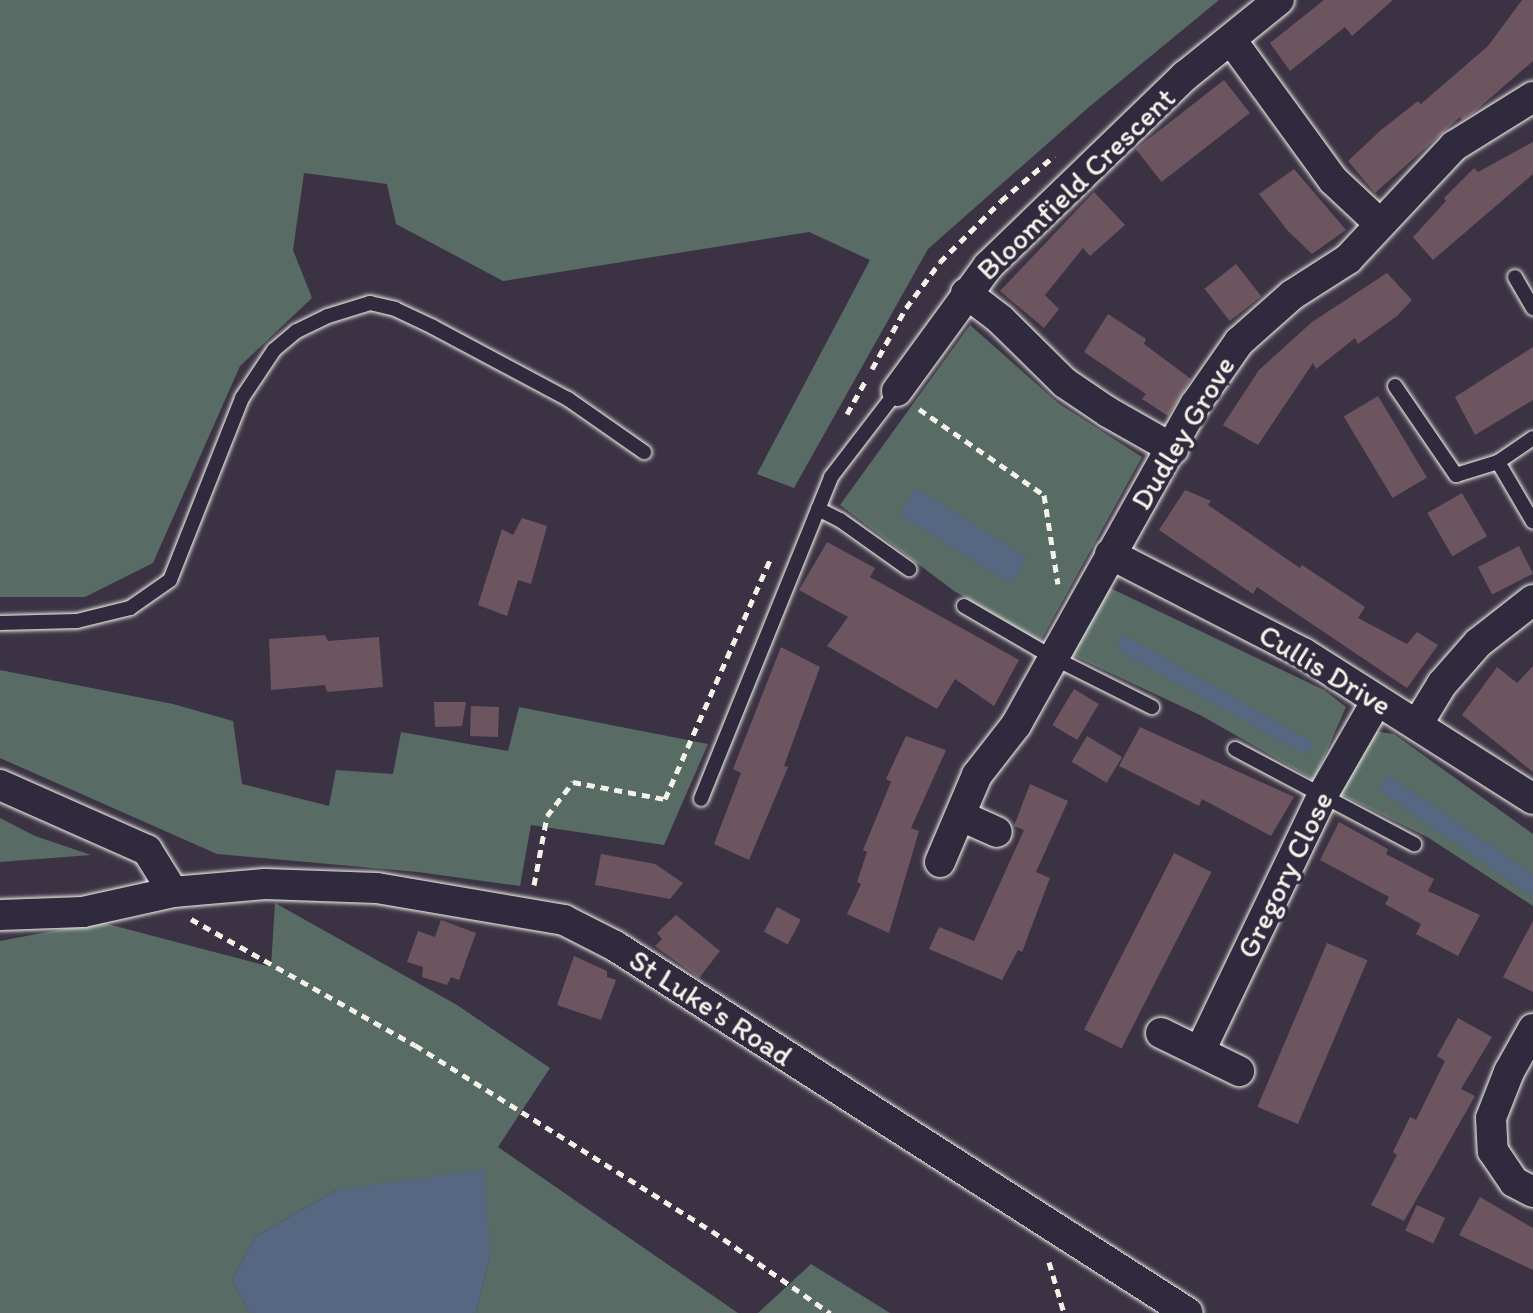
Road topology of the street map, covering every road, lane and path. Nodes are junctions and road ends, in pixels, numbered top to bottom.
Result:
1 (1279, 0) edge
2 (1232, 41) junction
3 (1533, 97) edge
4 (1380, 224) junction
5 (1515, 277) dead end
6 (966, 293) junction
7 (1533, 308) edge
8 (868, 377) dead end
9 (1395, 386) dead end
10 (895, 393) junction
11 (1533, 438) edge
12 (1173, 449) junction
13 (644, 452) dead end
14 (1498, 462) junction
15 (818, 509) junction
16 (1533, 522) edge
17 (1110, 554) junction
18 (909, 569) dead end
19 (1060, 592) dead end
20 (1533, 600) edge
21 (964, 606) dead end
22 (0, 623) edge
23 (1052, 657) junction
24 (1376, 702) junction
25 (1152, 707) dead end
26 (1417, 725) junction
27 (1235, 749) dead end
28 (0, 785) edge
29 (1322, 796) junction
30 (701, 799) dead end
31 (1533, 799) edge
32 (556, 804) dead end
33 (961, 816) junction
34 (997, 832) dead end
35 (1414, 844) dead end
36 (940, 862) dead end
37 (173, 892) junction
38 (528, 914) junction
39 (0, 915) edge
40 (1533, 1029) edge
41 (1161, 1033) dead end
42 (1200, 1051) junction
43 (1239, 1071) dead end
44 (1533, 1192) edge
45 (1038, 1218) junction
46 (830, 1313) edge
47 (1064, 1313) edge
48 (1188, 1313) edge

1 - 2 street, Bloomfield Crescent
2 - 4 street
2 - 6 street, Bloomfield Crescent
3 - 4 street, Dudley Grove
4 - 12 street, Dudley Grove
5 - 7 lane
6 - 10 street, Bloomfield Crescent
6 - 12 street
8 - 10 path
9 - 14 lane
10 - 15 lane
10 - 19 path
11 - 14 lane
12 - 17 street, Dudley Grove
13 - 22 lane
14 - 16 lane
15 - 18 lane
15 - 30 lane
17 - 23 street, Dudley Grove
17 - 24 street, Cullis Drive
20 - 26 street
21 - 23 lane
23 - 25 lane
23 - 33 street, Dudley Grove
24 - 26 street, Cullis Drive
24 - 29 street, Gregory Close
26 - 31 street, Cullis Drive
27 - 29 lane
28 - 37 street
29 - 35 lane
29 - 42 street, Gregory Close
32 - 38 path
33 - 34 street
33 - 36 street, Dudley Grove
37 - 38 street, St Luke's Road
37 - 39 street, St Luke's Road
37 - 46 path
38 - 45 street, St Luke's Road
40 - 44 street
41 - 42 street
42 - 43 street
45 - 47 path
45 - 48 street, St Luke's Road

